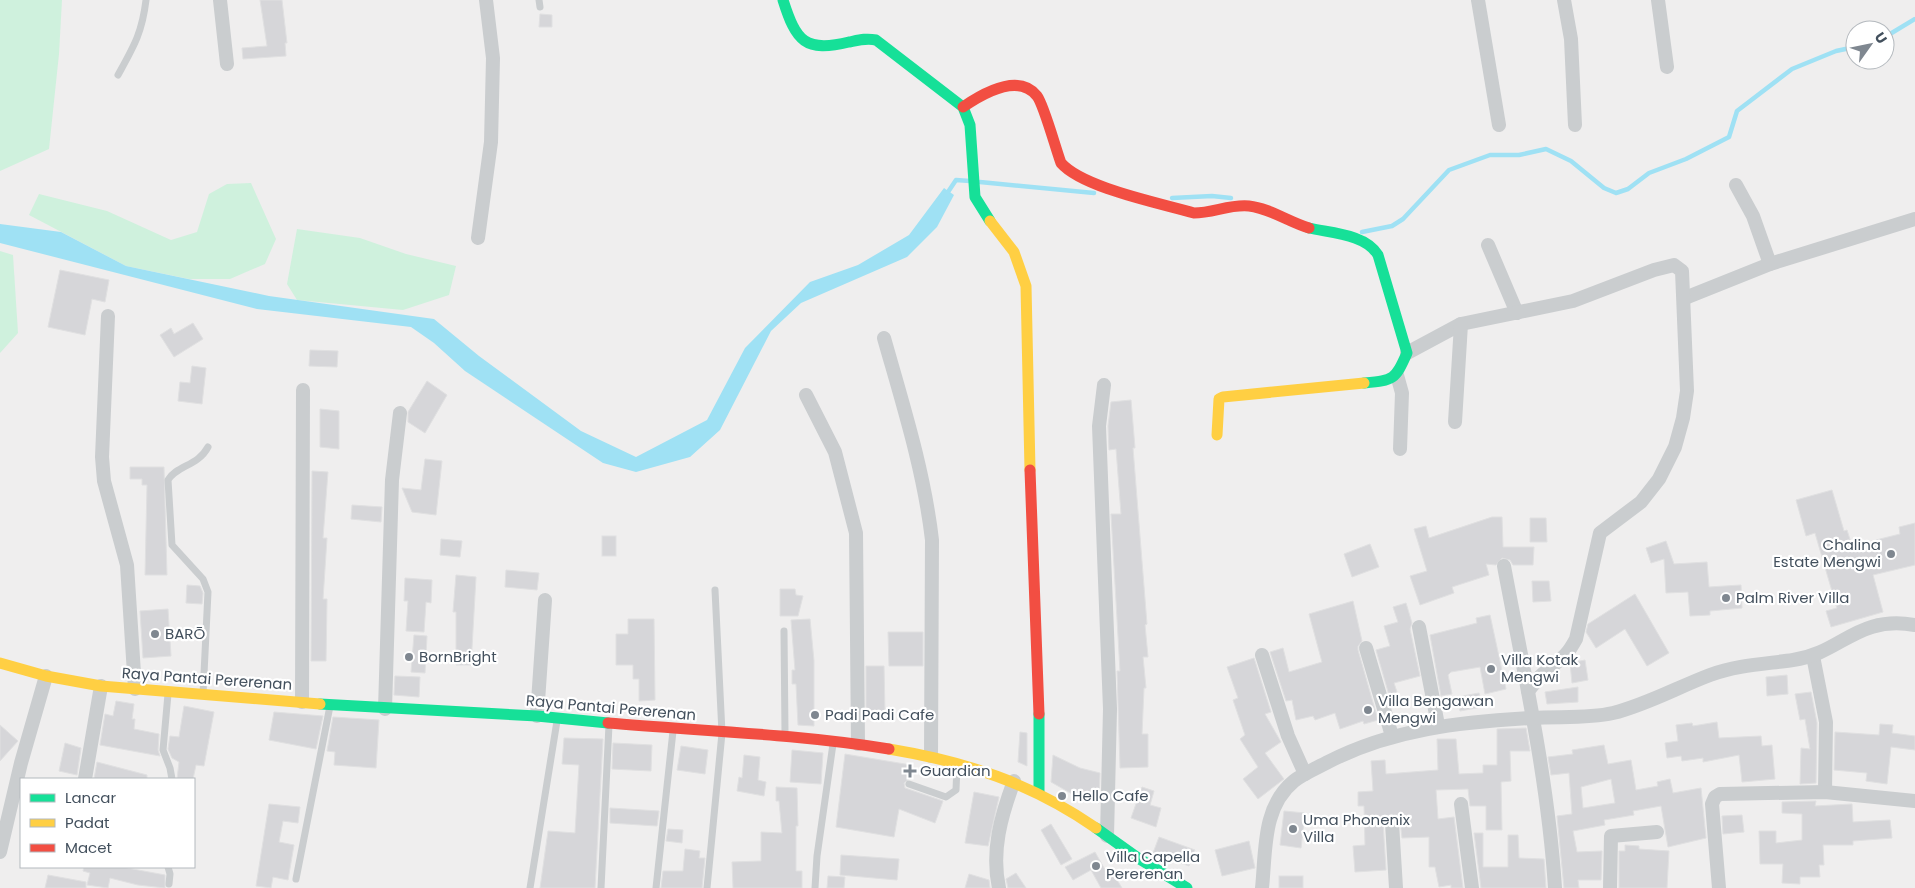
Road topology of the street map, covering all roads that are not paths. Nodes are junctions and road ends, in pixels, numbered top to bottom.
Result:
1 (146, 0) edge
2 (220, 0) edge
3 (486, 0) edge
4 (783, 0) edge
5 (1478, 0) edge
6 (1564, 0) edge
7 (1658, 0) edge
8 (227, 64) dead end
9 (1667, 68) dead end
10 (118, 75) dead end
11 (963, 107) junction
12 (1500, 125) dead end
13 (1575, 125) dead end
14 (1736, 185) dead end
15 (1915, 219) edge
16 (478, 238) dead end
17 (1488, 245) dead end
18 (1770, 264) junction
19 (1684, 298) junction
20 (1517, 312) junction
21 (108, 316) dead end
22 (1461, 324) junction
23 (884, 338) dead end
24 (1407, 353) junction
25 (1397, 375) junction
26 (1104, 385) dead end
27 (303, 390) dead end
28 (806, 395) dead end
29 (400, 413) dead end
30 (1455, 422) dead end
31 (1217, 435) dead end
32 (208, 448) dead end
33 (1400, 449) dead end
34 (1504, 566) dead end
35 (715, 590) dead end
36 (545, 600) dead end
37 (1915, 626) edge
38 (1419, 627) dead end
39 (784, 631) dead end
40 (1366, 648) dead end
41 (1262, 655) dead end
42 (1813, 656) junction
43 (0, 663) edge
44 (46, 676) junction
45 (101, 686) junction
46 (135, 689) junction
47 (168, 691) junction
48 (1528, 691) junction
49 (203, 694) junction
50 (302, 702) junction
51 (331, 705) junction
52 (385, 709) junction
53 (537, 716) junction
54 (1534, 717) junction
55 (557, 718) junction
56 (610, 722) junction
57 (1438, 725) junction
58 (674, 728) junction
59 (722, 733) junction
60 (784, 736) junction
61 (1392, 736) junction
62 (833, 741) junction
63 (858, 744) junction
64 (931, 756) junction
65 (957, 764) junction
66 (1305, 774) junction
67 (85, 778) edge
68 (172, 778) edge
69 (1014, 781) junction
70 (908, 784) dead end
71 (1825, 792) junction
72 (1039, 793) junction
73 (1915, 801) edge
74 (1461, 804) dead end
75 (1392, 823) dead end
76 (1657, 832) dead end
77 (1107, 836) junction
78 (0, 852) edge
79 (168, 868) edge
80 (296, 879) dead end
81 (169, 884) dead end
82 (530, 888) edge
83 (601, 888) edge
84 (656, 888) edge
85 (707, 888) edge
86 (815, 888) edge
87 (999, 888) edge
88 (1187, 888) edge
89 (1262, 888) edge
90 (1396, 888) edge
91 (1472, 888) edge
92 (1555, 888) edge
93 (1610, 888) edge
94 (1718, 888) edge

1 - 10 lane
2 - 8 street
3 - 16 street
4 - 11 street
5 - 12 street
6 - 13 street
7 - 9 street
11 - 24 street
11 - 72 street
14 - 18 street
15 - 18 street
17 - 20 street
18 - 19 street
19 - 20 street
19 - 48 street
20 - 22 street
21 - 46 street
22 - 24 street
22 - 30 street
23 - 64 street
24 - 25 street
25 - 31 street
25 - 33 street
26 - 77 street
27 - 50 street
28 - 63 street
29 - 52 street
32 - 49 lane
34 - 48 street
35 - 59 lane
36 - 53 street
37 - 42 street
38 - 57 street
39 - 60 lane
40 - 61 street
41 - 66 street
42 - 54 street
42 - 71 street
43 - 44 street, Raya Pantai Pererenan
44 - 45 street, Raya Pantai Pererenan
44 - 78 street
45 - 46 street, Raya Pantai Pererenan
45 - 67 street
46 - 47 street, Raya Pantai Pererenan
47 - 49 street, Raya Pantai Pererenan
47 - 68 lane
48 - 54 street
49 - 50 street, Raya Pantai Pererenan
50 - 51 street, Raya Pantai Pererenan
51 - 52 street, Raya Pantai Pererenan
51 - 80 lane
52 - 53 street, Raya Pantai Pererenan
53 - 55 street, Raya Pantai Pererenan
54 - 57 street
54 - 92 street
55 - 56 street, Raya Pantai Pererenan
55 - 82 lane
56 - 58 street, Raya Pantai Pererenan
56 - 83 lane
57 - 61 street
58 - 59 street, Raya Pantai Pererenan
58 - 84 lane
59 - 60 street, Raya Pantai Pererenan
59 - 85 lane
60 - 62 street, Raya Pantai Pererenan
61 - 66 street
62 - 63 street, Raya Pantai Pererenan
62 - 86 lane
63 - 64 street, Raya Pantai Pererenan
64 - 65 street, Raya Pantai Pererenan
65 - 69 street, Raya Pantai Pererenan
65 - 70 lane
66 - 89 street
69 - 72 street, Raya Pantai Pererenan
69 - 87 street
71 - 73 street
71 - 94 street
72 - 77 street, Raya Pantai Pererenan
74 - 91 street
75 - 90 street
76 - 93 street
77 - 88 street, Raya Pantai Pererenan
79 - 81 lane

